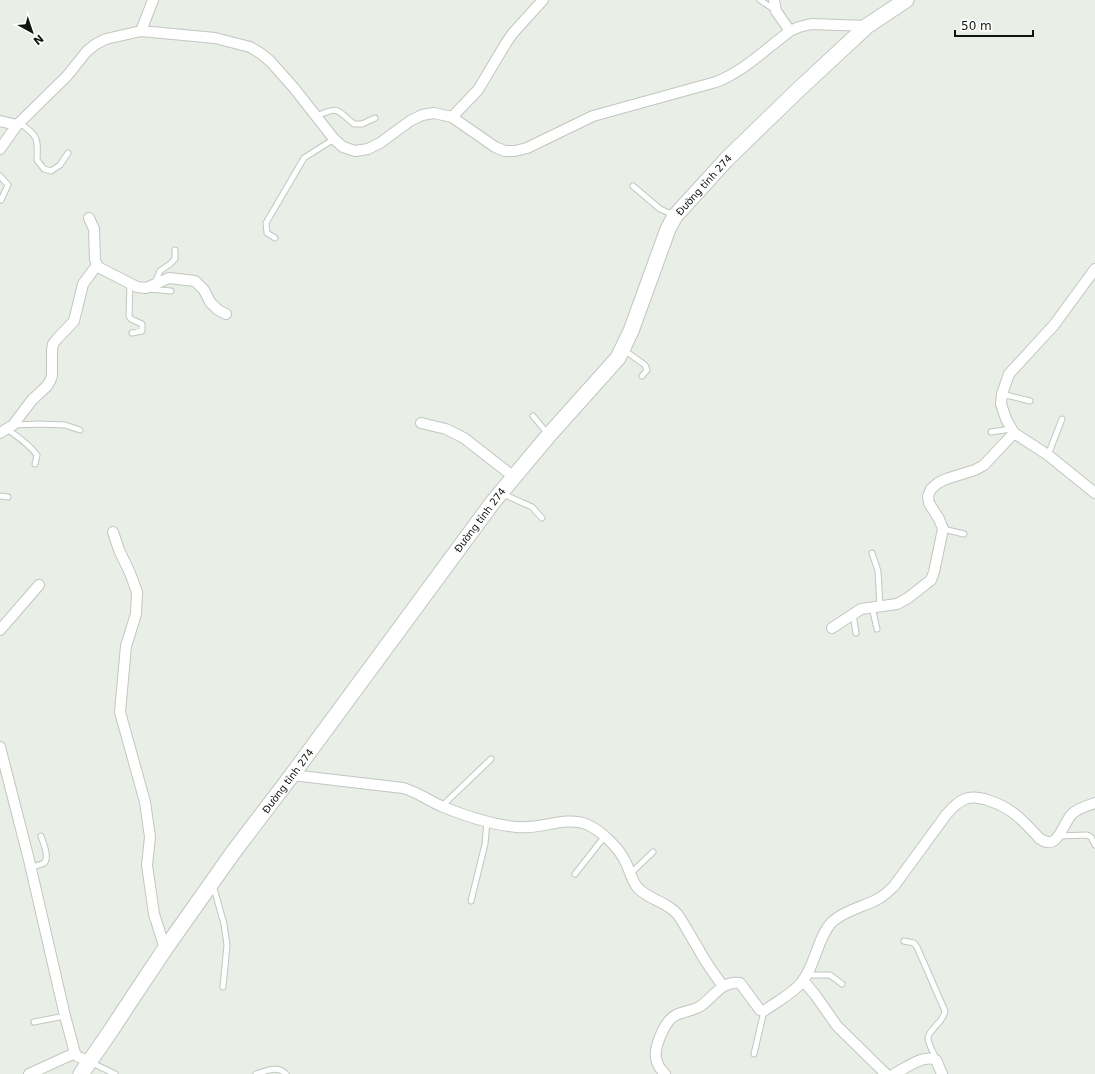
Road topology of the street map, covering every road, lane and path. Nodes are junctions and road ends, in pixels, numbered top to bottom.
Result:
1 (154, 0) edge
2 (543, 0) edge
3 (760, 0) edge
4 (774, 0) edge
5 (906, 0) edge
6 (776, 11) junction
7 (867, 26) junction
8 (141, 31) junction
9 (790, 31) junction
10 (315, 116) junction
11 (375, 118) dead end
12 (452, 118) junction
13 (0, 121) edge
14 (18, 124) junction
15 (334, 139) junction
16 (0, 149) edge
17 (68, 152) dead end
18 (0, 176) edge
19 (633, 186) dead end
20 (1, 200) edge
21 (675, 216) junction
22 (89, 218) dead end
23 (275, 238) dead end
24 (175, 250) dead end
25 (97, 265) junction
26 (1095, 269) edge
27 (130, 283) junction
28 (150, 287) junction
29 (171, 291) dead end
30 (226, 314) dead end
31 (132, 333) dead end
32 (622, 348) junction
33 (642, 376) dead end
34 (1002, 394) junction
35 (1030, 401) dead end
36 (533, 416) dead end
37 (1062, 419) dead end
38 (421, 423) dead end
39 (7, 429) edge
40 (80, 430) dead end
41 (1012, 431) junction
42 (991, 432) dead end
43 (549, 435) junction
44 (1048, 455) junction
45 (35, 464) dead end
46 (514, 477) junction
47 (500, 493) junction
48 (1095, 493) edge
49 (0, 496) edge
50 (8, 497) dead end
51 (542, 518) dead end
52 (943, 529) junction
53 (113, 532) dead end
54 (964, 534) dead end
55 (872, 553) dead end
56 (39, 584) dead end
57 (876, 606) junction
58 (854, 614) junction
59 (2, 625) edge
60 (832, 628) dead end
61 (877, 629) dead end
62 (856, 633) dead end
63 (0, 747) edge
64 (491, 759) dead end
65 (292, 775) junction
66 (1095, 803) edge
67 (442, 806) junction
68 (487, 821) junction
69 (41, 836) dead end
70 (605, 836) junction
71 (1059, 836) junction
72 (1095, 845) edge
73 (653, 852) dead end
74 (31, 867) junction
75 (575, 874) dead end
76 (630, 874) junction
77 (213, 882) junction
78 (471, 901) dead end
79 (904, 941) dead end
80 (165, 949) junction
81 (805, 977) junction
82 (842, 984) dead end
83 (723, 986) junction
84 (223, 987) dead end
85 (764, 1011) junction
86 (65, 1016) junction
87 (34, 1022) dead end
88 (75, 1053) junction
89 (754, 1054) dead end
90 (936, 1060) junction
91 (85, 1068) edge
92 (29, 1074) edge
93 (115, 1074) edge
94 (256, 1074) edge
95 (286, 1074) edge
96 (665, 1074) edge
97 (886, 1074) edge
98 (894, 1074) edge
99 (942, 1074) edge

1 - 8 street
2 - 12 street
3 - 6 lane
4 - 6 street
5 - 7 main road, Đường tỉnh 274
6 - 9 street
7 - 9 street
7 - 21 main road, Đường tỉnh 274
8 - 10 street
8 - 14 street
9 - 12 street
10 - 11 lane
10 - 15 street
12 - 15 street
13 - 14 street
14 - 16 street
14 - 17 lane
15 - 23 lane
18 - 20 lane
19 - 21 lane
21 - 32 main road, Đường tỉnh 274
22 - 25 street
24 - 28 lane
25 - 27 street
25 - 39 street
26 - 34 street
27 - 28 street
27 - 31 lane
28 - 29 lane
28 - 30 street
32 - 33 lane
32 - 43 main road, Đường tỉnh 274
34 - 35 lane
34 - 41 street
36 - 43 lane
37 - 44 lane
38 - 46 street
39 - 40 lane
39 - 45 lane
41 - 42 lane
41 - 44 street
41 - 52 street
43 - 46 main road, Đường tỉnh 274
44 - 48 street
46 - 47 main road, Đường tỉnh 274
47 - 51 lane
47 - 65 main road, Đường tỉnh 274
49 - 50 lane
52 - 54 lane
52 - 57 street
53 - 80 street
55 - 57 lane
56 - 59 street
57 - 58 street
57 - 61 lane
58 - 60 street
58 - 62 lane
63 - 74 street
64 - 67 lane
65 - 67 street
65 - 77 main road, Đường tỉnh 274
66 - 71 street
67 - 68 street
68 - 70 street
68 - 78 lane
69 - 74 lane
70 - 75 lane
70 - 76 street
71 - 72 lane
71 - 81 street
73 - 76 lane
74 - 86 street
76 - 83 street
77 - 80 main road, Đường tỉnh 274
77 - 84 lane
79 - 90 lane
80 - 91 main road, Đường tỉnh 274
81 - 82 lane
81 - 85 street
81 - 97 street
83 - 85 street
83 - 96 street
85 - 89 lane
86 - 87 lane
86 - 88 street
88 - 91 street
88 - 92 street
90 - 98 street
90 - 99 street
91 - 93 lane
94 - 95 lane

